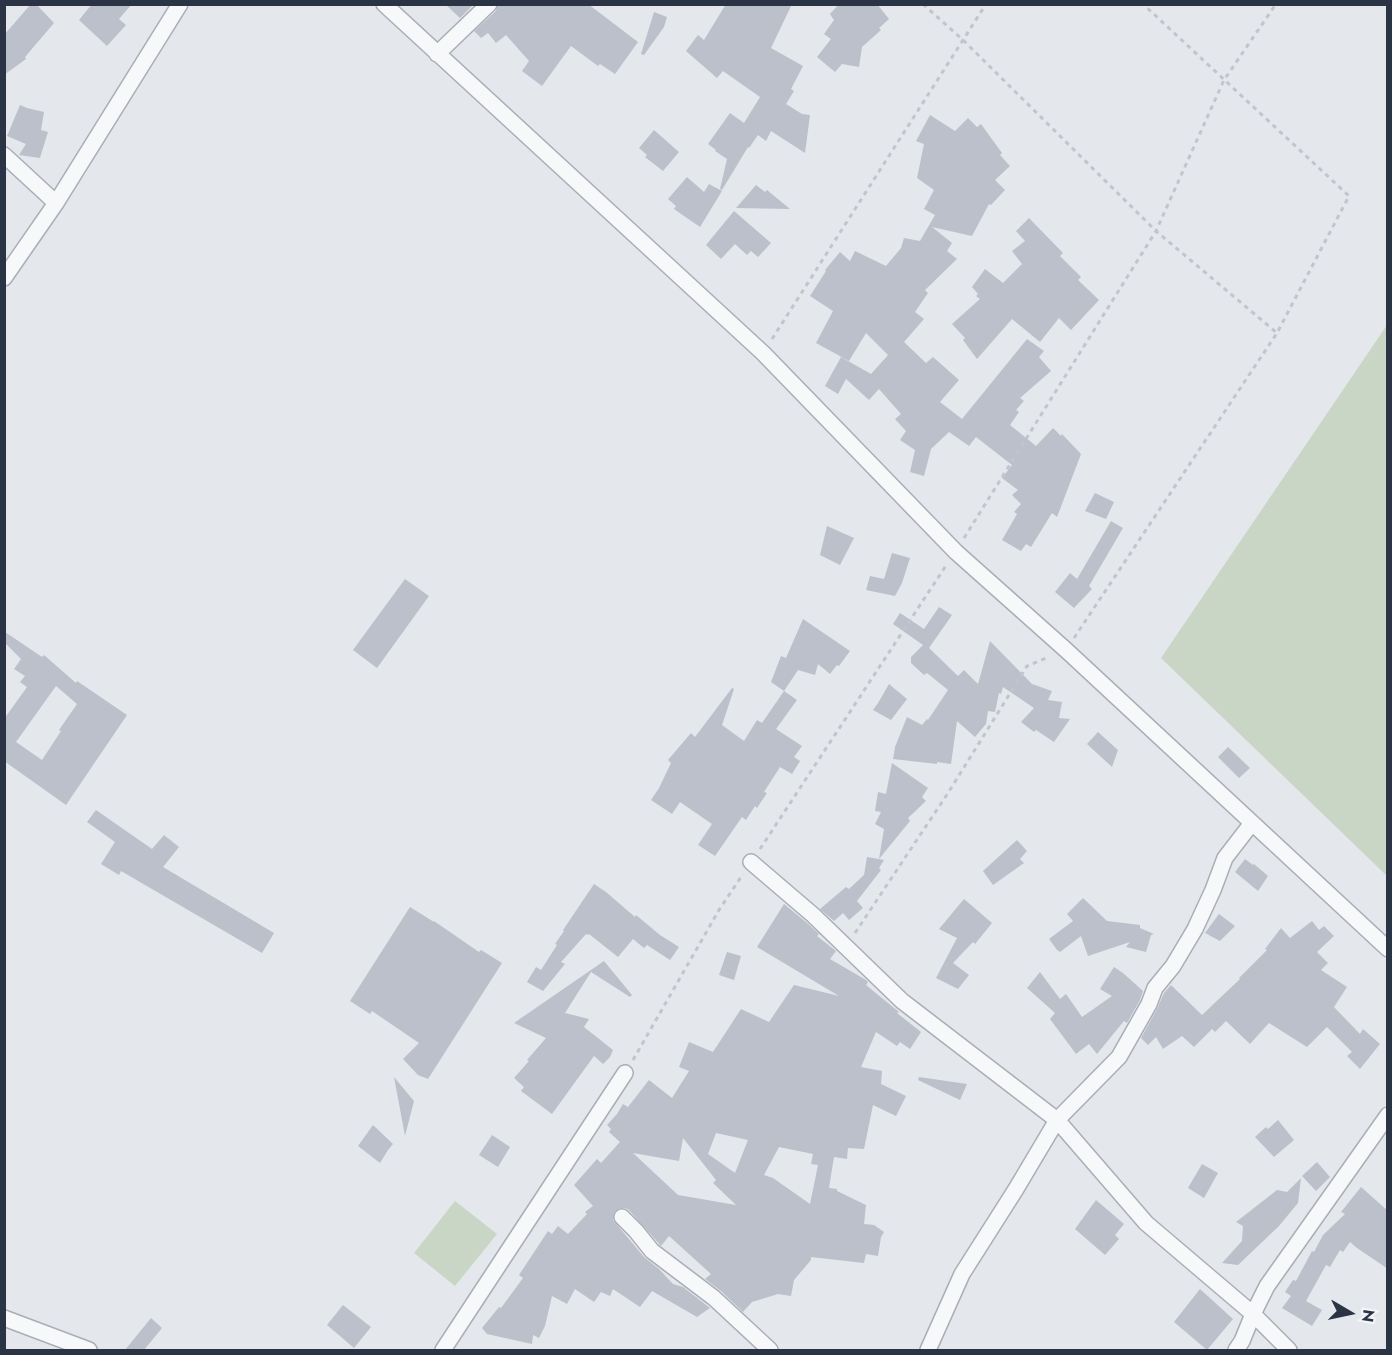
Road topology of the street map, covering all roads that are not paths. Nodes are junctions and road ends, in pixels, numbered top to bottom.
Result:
1 (180, 4) edge
2 (384, 4) edge
3 (489, 4) edge
4 (437, 54) junction
5 (4, 155) edge
6 (56, 203) junction
7 (4, 278) edge
8 (1252, 823) junction
9 (751, 862) road end
10 (1388, 949) edge
11 (625, 1073) road end
12 (1388, 1114) edge
13 (1057, 1120) junction
14 (622, 1217) dead end
15 (1252, 1314) junction
16 (4, 1318) edge
17 (89, 1350) edge
18 (442, 1350) edge
19 (770, 1350) edge
20 (928, 1350) edge
21 (1236, 1350) edge
22 (1289, 1350) edge

1 - 6 street
2 - 4 street
3 - 4 street
4 - 8 street
5 - 6 street
6 - 7 street
8 - 10 street
8 - 13 street
9 - 13 street
11 - 18 street
12 - 15 street
13 - 15 street
13 - 20 street
14 - 19 street
15 - 21 street
15 - 22 street
16 - 17 street

